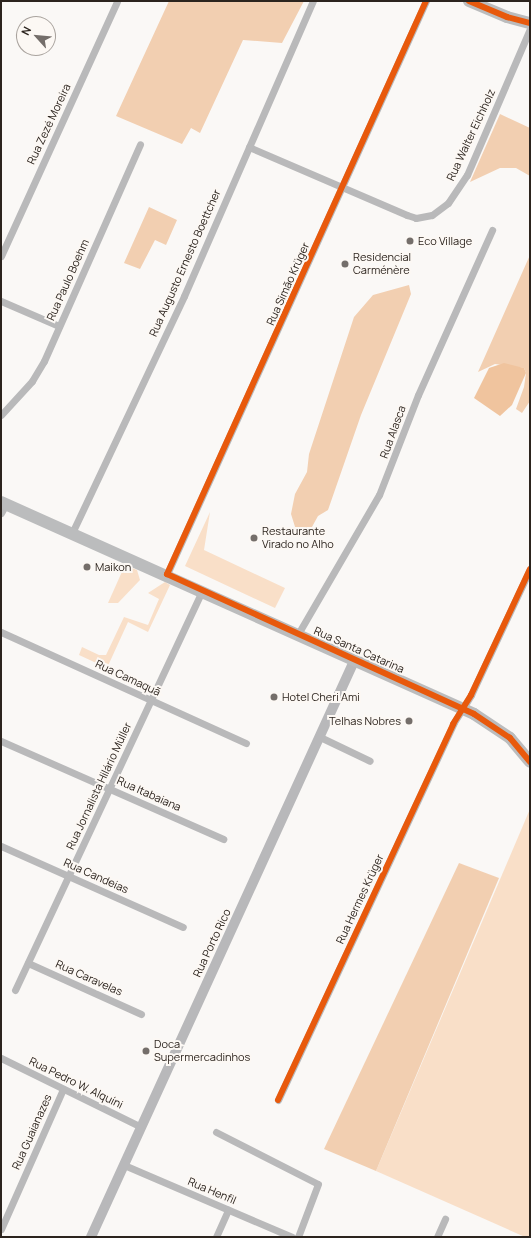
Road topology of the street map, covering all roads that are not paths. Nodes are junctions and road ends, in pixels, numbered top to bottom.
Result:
1 (117, 1) edge
2 (313, 1) edge
3 (426, 1) edge
4 (470, 1) edge
5 (530, 23) edge
6 (530, 29) edge
7 (140, 144) dead end
8 (249, 147) junction
9 (343, 186) junction
10 (492, 230) dead end
11 (1, 256) edge
12 (1, 301) edge
13 (59, 326) junction
14 (1, 415) edge
15 (3, 506) edge
16 (72, 532) junction
17 (530, 569) edge
18 (167, 574) junction
19 (202, 591) junction
20 (1, 632) edge
21 (298, 634) junction
22 (355, 659) junction
23 (151, 700) junction
24 (463, 708) junction
25 (320, 736) junction
26 (1, 741) edge
27 (246, 743) dead end
28 (370, 760) dead end
29 (530, 762) edge
30 (110, 789) junction
31 (223, 839) dead end
32 (1, 846) edge
33 (68, 876) junction
34 (183, 927) dead end
35 (28, 963) junction
36 (15, 990) dead end
37 (141, 1014) dead end
38 (1, 1058) edge
39 (63, 1089) junction
40 (278, 1100) dead end
41 (141, 1127) junction
42 (216, 1132) dead end
43 (124, 1165) junction
44 (228, 1210) junction
45 (446, 1219) dead end
46 (1, 1229) edge
47 (91, 1237) edge
48 (216, 1237) edge
49 (292, 1237) edge
50 (298, 1237) edge
51 (437, 1237) edge

1 - 11 street, Rua Zezé Moreira
2 - 8 street, Rua Augusto Ernesto Boettcher
3 - 9 street, Rua Simão Krüger
4 - 5 main road
6 - 9 street, Rua Walter Eichholz
7 - 13 street, Rua Paulo Boehm
8 - 9 street, Rua Walter Eichholz
8 - 16 street, Rua Augusto Ernesto Boettcher
9 - 18 street, Rua Simão Krüger
10 - 21 street, Rua Alasca
12 - 13 street
13 - 14 street, Rua Paulo Boehm
15 - 16 main road, Rua Santa Catarina
16 - 18 main road, Rua Santa Catarina
17 - 24 street, Rua Hermes Krüger
18 - 19 main road, Rua Santa Catarina
19 - 21 main road, Rua Santa Catarina
19 - 23 street, Rua Jornalista Hilário Müller
20 - 23 street, Rua Camaquã
21 - 22 main road, Rua Santa Catarina
22 - 24 main road, Rua Santa Catarina
22 - 25 main road, Rua Porto Rico
23 - 27 street, Rua Camaquã
23 - 30 street, Rua Jornalista Hilário Müller
24 - 29 main road, Rua Santa Catarina
24 - 40 street, Rua Hermes Krüger
25 - 28 street
25 - 41 main road, Rua Porto Rico
26 - 30 street, Rua Itabaiana
30 - 31 street, Rua Itabaiana
30 - 33 street, Rua Jornalista Hilário Müller
32 - 33 street, Rua Candeias
33 - 34 street, Rua Candeias
33 - 35 street, Rua Jornalista Hilário Müller
35 - 36 street, Rua Jornalista Hilário Müller
35 - 37 street, Rua Caravelas
38 - 39 street, Rua Pedro W. Alquíni
39 - 41 street, Rua Pedro W. Alquíni
39 - 46 street, Rua Guaianazes
41 - 43 main road, Rua Porto Rico
42 - 50 street
43 - 44 street, Rua Henfil
43 - 47 main road, Rua Porto Rico
44 - 48 street
44 - 49 street, Rua Henfil
45 - 51 street

